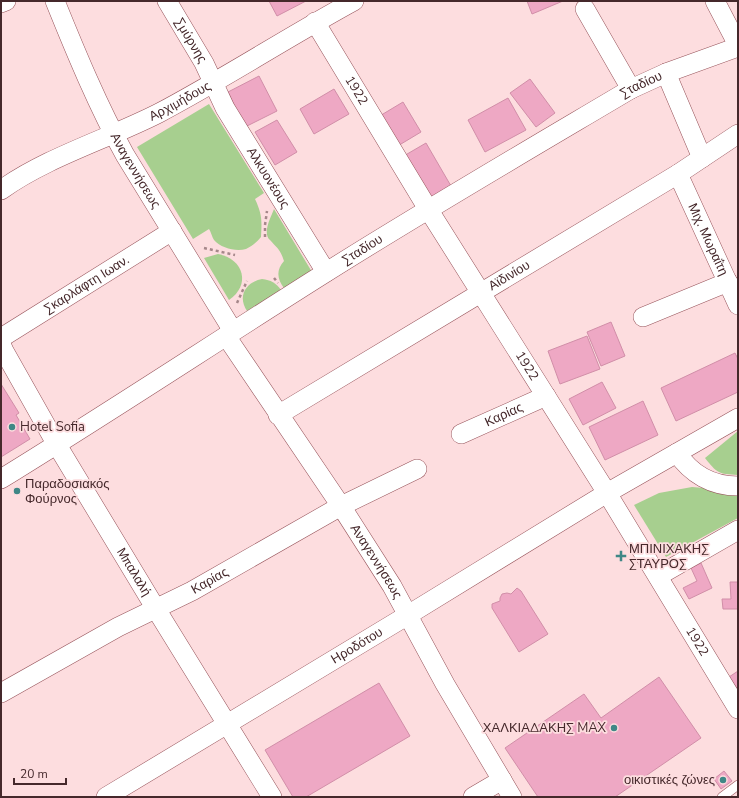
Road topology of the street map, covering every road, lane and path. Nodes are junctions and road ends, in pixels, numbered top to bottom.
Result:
1 (6, 1) edge
2 (55, 1) edge
3 (167, 1) edge
4 (715, 1) edge
5 (1, 3) edge
6 (344, 3) edge
7 (585, 9) dead end
8 (315, 22) junction
9 (738, 46) edge
10 (666, 73) junction
11 (213, 82) junction
12 (631, 89) junction
13 (113, 134) junction
14 (738, 134) edge
15 (702, 158) junction
16 (678, 174) junction
17 (1, 190) edge
18 (428, 209) junction
19 (267, 211) dead end
20 (172, 231) junction
21 (265, 238) dead end
22 (201, 247) dead end
23 (235, 255) dead end
24 (326, 272) junction
25 (247, 281) dead end
26 (728, 282) junction
27 (481, 293) junction
28 (236, 304) dead end
29 (738, 305) edge
30 (643, 317) dead end
31 (230, 334) junction
32 (1, 338) edge
33 (1, 344) edge
34 (546, 396) junction
35 (278, 415) junction
36 (738, 418) edge
37 (461, 434) dead end
38 (57, 445) junction
39 (677, 453) junction
40 (417, 469) dead end
41 (1, 479) edge
42 (738, 486) edge
43 (607, 493) junction
44 (341, 506) junction
45 (738, 530) edge
46 (658, 576) junction
47 (156, 609) junction
48 (408, 615) junction
49 (1, 693) edge
50 (738, 709) edge
51 (227, 724) junction
52 (502, 780) junction
53 (738, 785) edge
54 (106, 797) edge
55 (272, 797) edge
56 (473, 797) edge
57 (512, 797) edge
58 (722, 797) edge

1 - 5 street
2 - 13 street, Αναγεννήσεως
3 - 11 street, Σμύρνης
4 - 9 street
6 - 8 street, Αρχιμήδους
7 - 12 street
8 - 11 street, Αρχιμήδους
8 - 18 street, 1922
9 - 10 street, Σταδίου
10 - 12 street, Σταδίου
10 - 15 street
11 - 13 street, Αρχιμήδους
11 - 24 street, Αλκυονέους
12 - 18 street, Σταδίου
13 - 17 street, Αρχιμήδους
13 - 20 street, Αναγεννήσεως
14 - 15 street, Αϊδινίου
15 - 16 street, Αϊδινίου
16 - 26 street, Μιχ. Μωραΐτη
16 - 27 street, Αϊδινίου
18 - 24 street, Σταδίου
18 - 27 street, 1922
19 - 21 path
20 - 31 street, Αναγεννήσεως
20 - 32 street, Σκαρλάφτη Ιωαν.
22 - 23 path
24 - 31 street, Σταδίου
25 - 28 path
26 - 29 street, Μιχ. Μωραΐτη
26 - 30 street
27 - 34 street, 1922
27 - 35 street, Αϊδινίου
31 - 35 street, Αναγεννήσεως
31 - 38 street, Σταδίου
33 - 38 street, Μπαλαλή
34 - 37 street, Καρίας
34 - 43 street, 1922
35 - 44 street, Αναγεννήσεως
36 - 39 street, Ηροδότου
38 - 41 street, Σταδίου
38 - 47 street, Μπαλαλή
39 - 42 street
39 - 43 street, Ηροδότου
40 - 44 street, Καρίας
43 - 46 street, 1922
43 - 48 street, Ηροδότου
44 - 47 street, Καρίας
44 - 48 street, Αναγεννήσεως
45 - 46 street
46 - 50 street, 1922
47 - 49 street, Καρίας
47 - 51 street, Μπαλαλή
48 - 51 street, Ηροδότου
48 - 52 street, Αναγεννήσεως
51 - 54 street, Ηροδότου
51 - 55 street, Μπαλαλή
52 - 56 street
52 - 57 street, Αναγεννήσεως
53 - 58 lane

